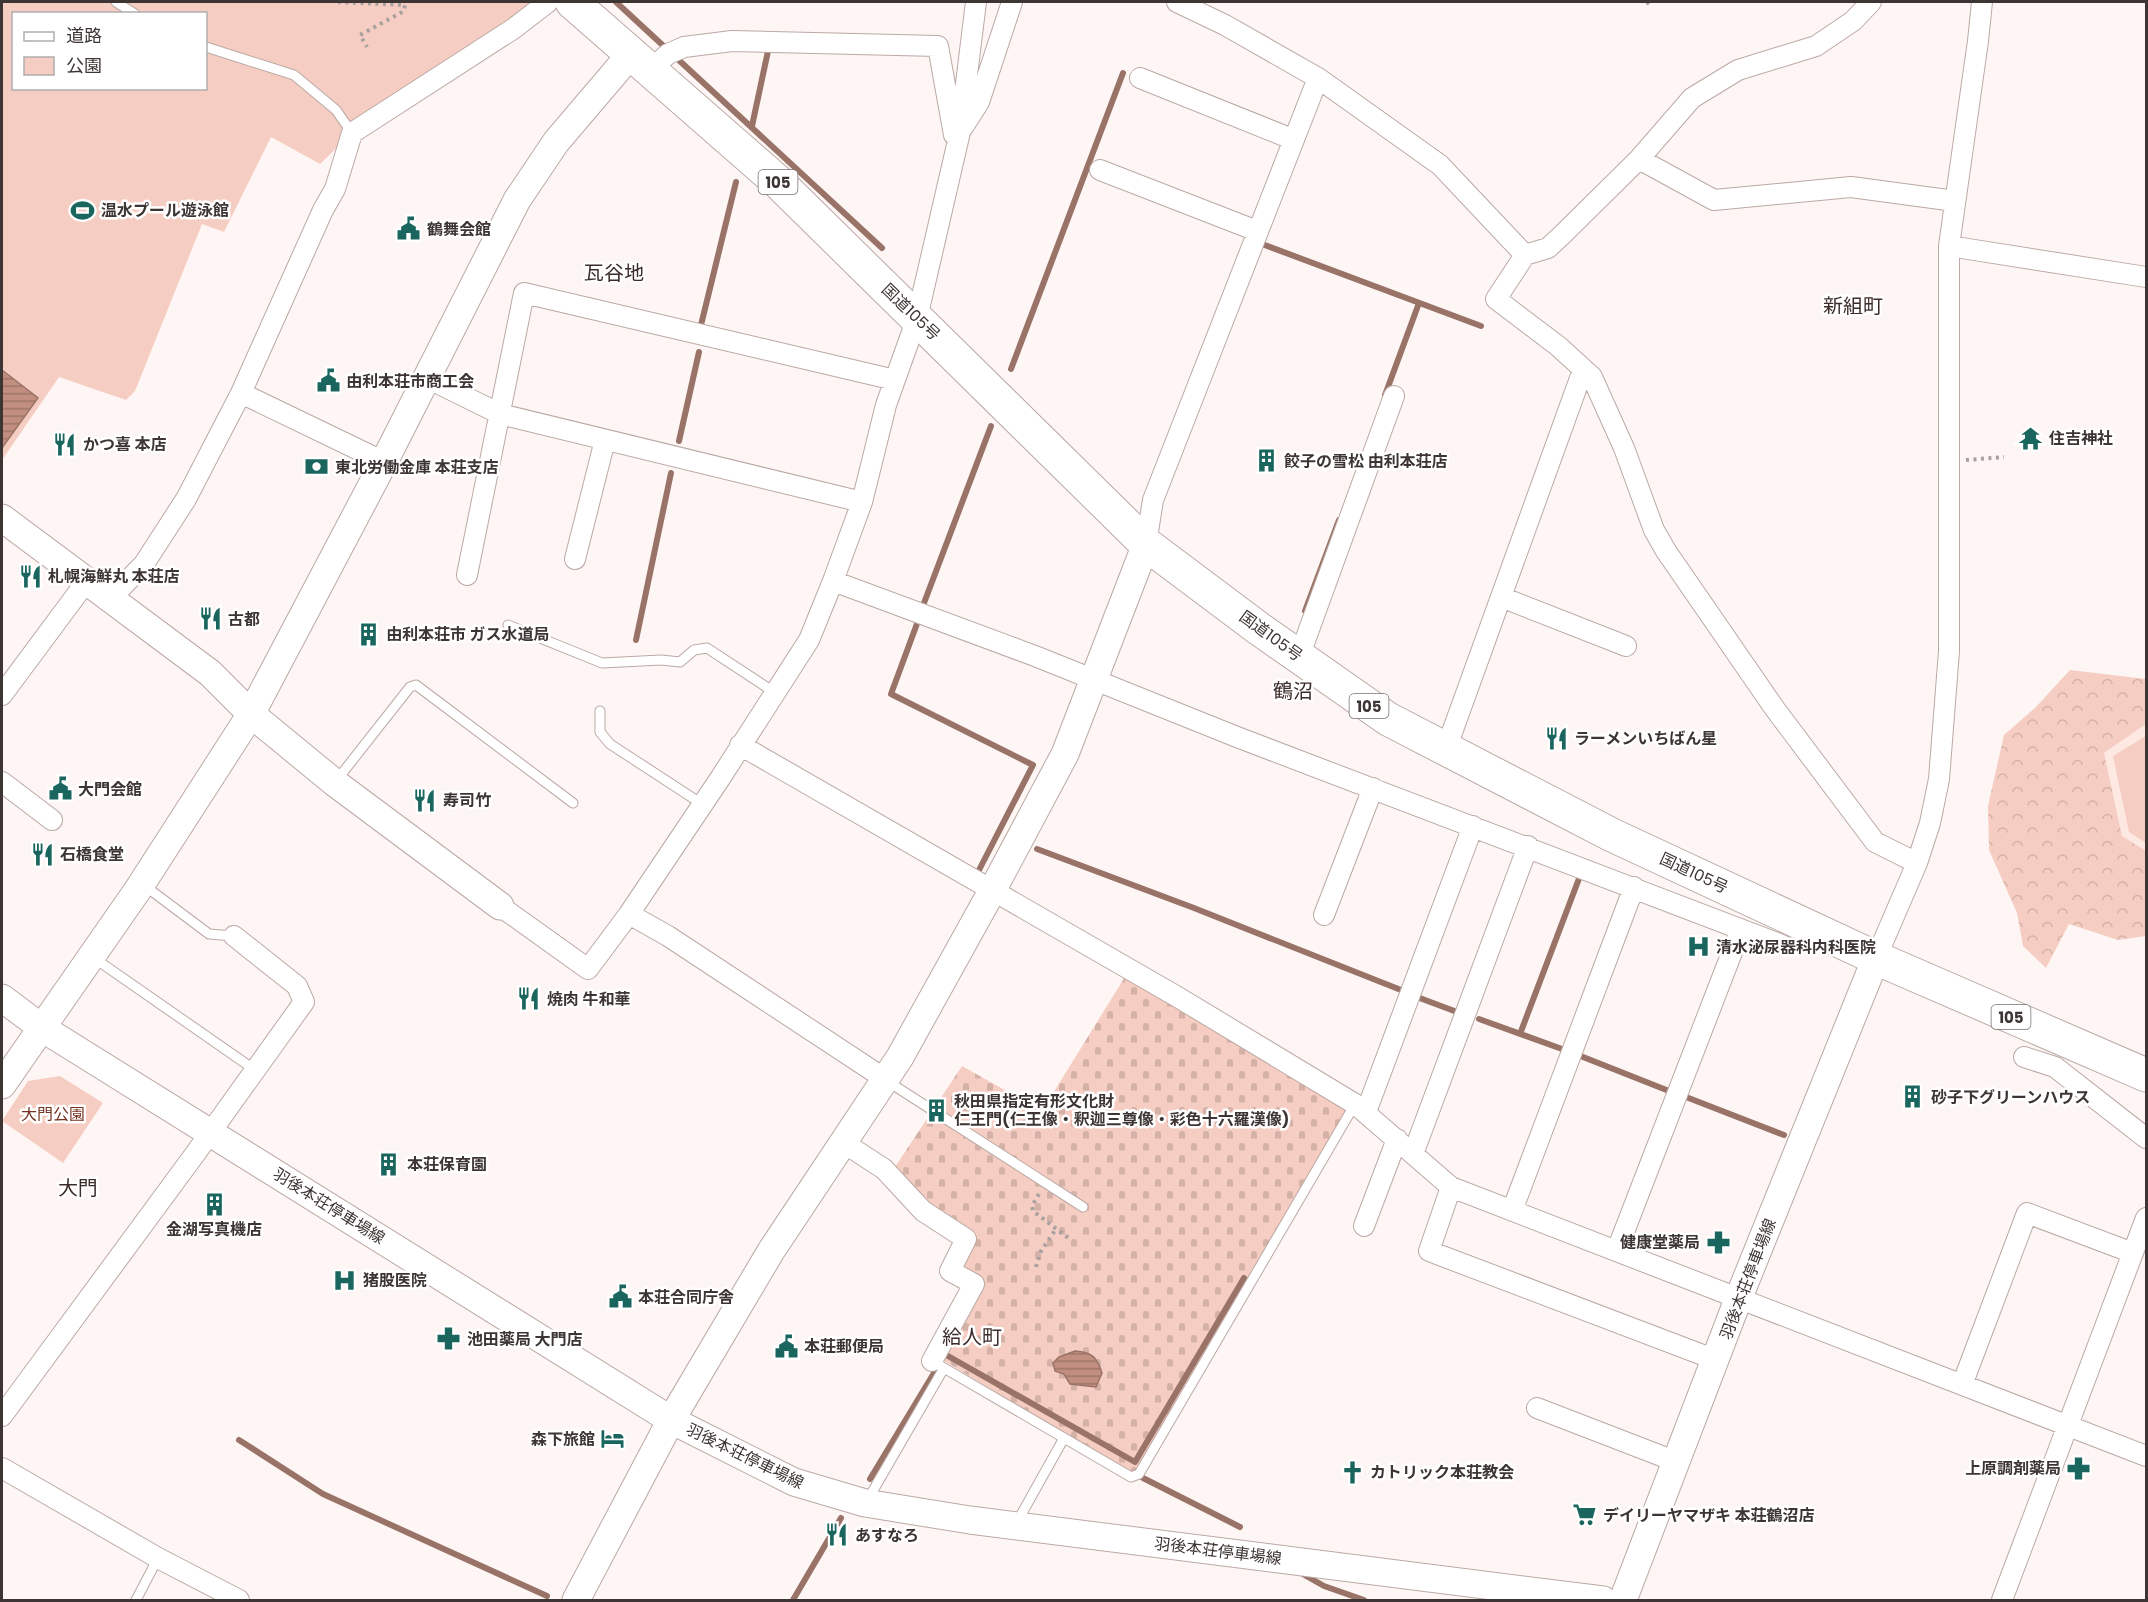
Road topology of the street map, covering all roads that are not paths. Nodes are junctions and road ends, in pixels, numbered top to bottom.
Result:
1 (116, 2) edge
2 (548, 2) edge
3 (572, 2) edge
4 (976, 2) edge
5 (1012, 2) edge
6 (1177, 2) edge
7 (1870, 2) edge
8 (1982, 2) edge
9 (132, 12) edge
10 (207, 47) edge
11 (658, 57) junction
12 (1140, 78) dead end
13 (1317, 78) junction
14 (352, 133) junction
15 (1292, 139) junction
16 (958, 141) junction
17 (1640, 159) junction
18 (1100, 170) dead end
19 (1955, 201) junction
20 (1257, 231) junction
21 (1949, 246) junction
22 (1525, 255) junction
23 (2146, 276) edge
24 (917, 318) junction
25 (1584, 370) junction
26 (427, 378) junction
27 (895, 380) junction
28 (241, 393) junction
29 (1394, 396) dead end
30 (500, 414) junction
31 (605, 440) junction
32 (384, 462) junction
33 (862, 502) junction
34 (2, 518) edge
35 (1146, 544) junction
36 (575, 559) dead end
37 (467, 575) dead end
38 (834, 581) junction
39 (86, 582) junction
40 (1501, 597) junction
41 (110, 599) junction
42 (508, 625) dead end
43 (1626, 646) dead end
44 (1299, 657) junction
45 (1095, 680) junction
46 (774, 693) junction
47 (2, 696) edge
48 (600, 711) dead end
49 (251, 714) junction
50 (740, 745) junction
51 (1446, 749) junction
52 (2, 782) edge
53 (335, 783) junction
54 (1373, 788) junction
55 (573, 802) dead end
56 (702, 804) junction
57 (52, 820) dead end
58 (1473, 826) junction
59 (1528, 846) junction
60 (1917, 863) junction
61 (142, 884) junction
62 (1634, 887) junction
63 (992, 891) junction
64 (500, 906) joint
65 (629, 914) junction
66 (1324, 915) dead end
67 (1741, 929) junction
68 (234, 936) joint
69 (1782, 945) dead end
70 (92, 956) junction
71 (1876, 958) junction
72 (2, 998) edge
73 (42, 1028) junction
74 (2024, 1057) dead end
75 (255, 1070) junction
76 (2146, 1076) edge
77 (885, 1079) junction
78 (2, 1085) edge
79 (1361, 1108) junction
80 (211, 1132) junction
81 (2146, 1138) edge
82 (1397, 1139) junction
83 (844, 1143) junction
84 (1413, 1154) junction
85 (1451, 1187) junction
86 (1083, 1207) dead end
87 (1512, 1211) junction
88 (2146, 1218) edge
89 (1364, 1226) dead end
90 (1617, 1250) junction
91 (2133, 1253) junction
92 (1740, 1297) junction
93 (1716, 1360) junction
94 (938, 1365) junction
95 (1962, 1385) junction
96 (1537, 1408) dead end
97 (2, 1416) edge
98 (671, 1420) junction
99 (2067, 1426) junction
100 (1064, 1438) junction
101 (2146, 1456) edge
102 (1677, 1462) junction
103 (2, 1468) edge
104 (865, 1503) junction
105 (1015, 1526) junction
106 (158, 1558) junction
107 (136, 1600) edge
108 (239, 1600) edge
109 (576, 1600) edge
110 (1603, 1600) edge
111 (1623, 1600) edge
112 (2002, 1600) edge

1 - 9 lane
2 - 14 street
3 - 11 highway, 国道105号 / 105
4 - 16 street
5 - 16 street
6 - 13 street
7 - 17 street
8 - 19 street
10 - 14 lane
11 - 16 street
11 - 24 highway, 国道105号 / 105
11 - 26 street
12 - 15 street
13 - 15 street
13 - 22 street
14 - 28 street
15 - 20 street
16 - 24 street
17 - 19 street
17 - 22 street
18 - 20 street
19 - 21 street
20 - 35 street
21 - 23 street
21 - 60 street
22 - 25 street
24 - 27 street
24 - 35 highway, 国道105号 / 105
25 - 40 street
25 - 60 street
26 - 30 street
26 - 32 street
27 - 30 street
27 - 33 street
28 - 32 street
28 - 41 street
29 - 44 street
30 - 31 street
30 - 37 street
31 - 33 street
31 - 36 street
32 - 49 street
33 - 38 street
34 - 39 street
35 - 44 highway, 国道105号 / 105
35 - 45 street
38 - 45 street
38 - 46 street
39 - 41 street
39 - 47 street
40 - 43 street
40 - 51 street
41 - 49 street
42 - 46 lane
44 - 51 highway, 国道105号 / 105
45 - 54 street
45 - 63 street
46 - 50 street
48 - 56 lane
49 - 53 street
49 - 61 street
50 - 56 street
50 - 63 street
51 - 71 highway, 国道105号 / 105
52 - 57 street
53 - 55 lane
53 - 64 street
54 - 58 street
54 - 66 street
56 - 65 street
58 - 59 street
58 - 79 street
59 - 62 street
59 - 84 street
60 - 71 street
61 - 68 lane
61 - 70 street
62 - 67 street
62 - 87 street
63 - 77 street
63 - 79 street
64 - 65 street
65 - 77 street
67 - 69 street
67 - 90 street
68 - 75 street
70 - 73 street
70 - 75 lane
71 - 76 highway, 国道105号 / 105
71 - 92 street, 羽後本荘停車場線
72 - 73 street, 羽後本荘停車場線
73 - 78 street
73 - 80 street, 羽後本荘停車場線
74 - 81 street
75 - 80 street
77 - 83 street
77 - 86 lane
79 - 82 street
79 - 100 lane
80 - 97 street
80 - 98 street, 羽後本荘停車場線
82 - 84 street
82 - 89 street
83 - 94 street
83 - 98 street
84 - 85 street
85 - 87 street
85 - 93 street
87 - 90 street
88 - 91 street
90 - 92 street
91 - 95 street
91 - 99 street
92 - 93 street, 羽後本荘停車場線
92 - 95 street
93 - 102 street, 羽後本荘停車場線
94 - 100 lane
94 - 104 lane
95 - 99 street
96 - 102 street
98 - 104 street, 羽後本荘停車場線
98 - 109 street
99 - 101 street
99 - 112 street
100 - 105 lane
102 - 111 street, 羽後本荘停車場線
103 - 106 street
104 - 105 street, 羽後本荘停車場線
105 - 110 street, 羽後本荘停車場線
106 - 107 lane
106 - 108 street

